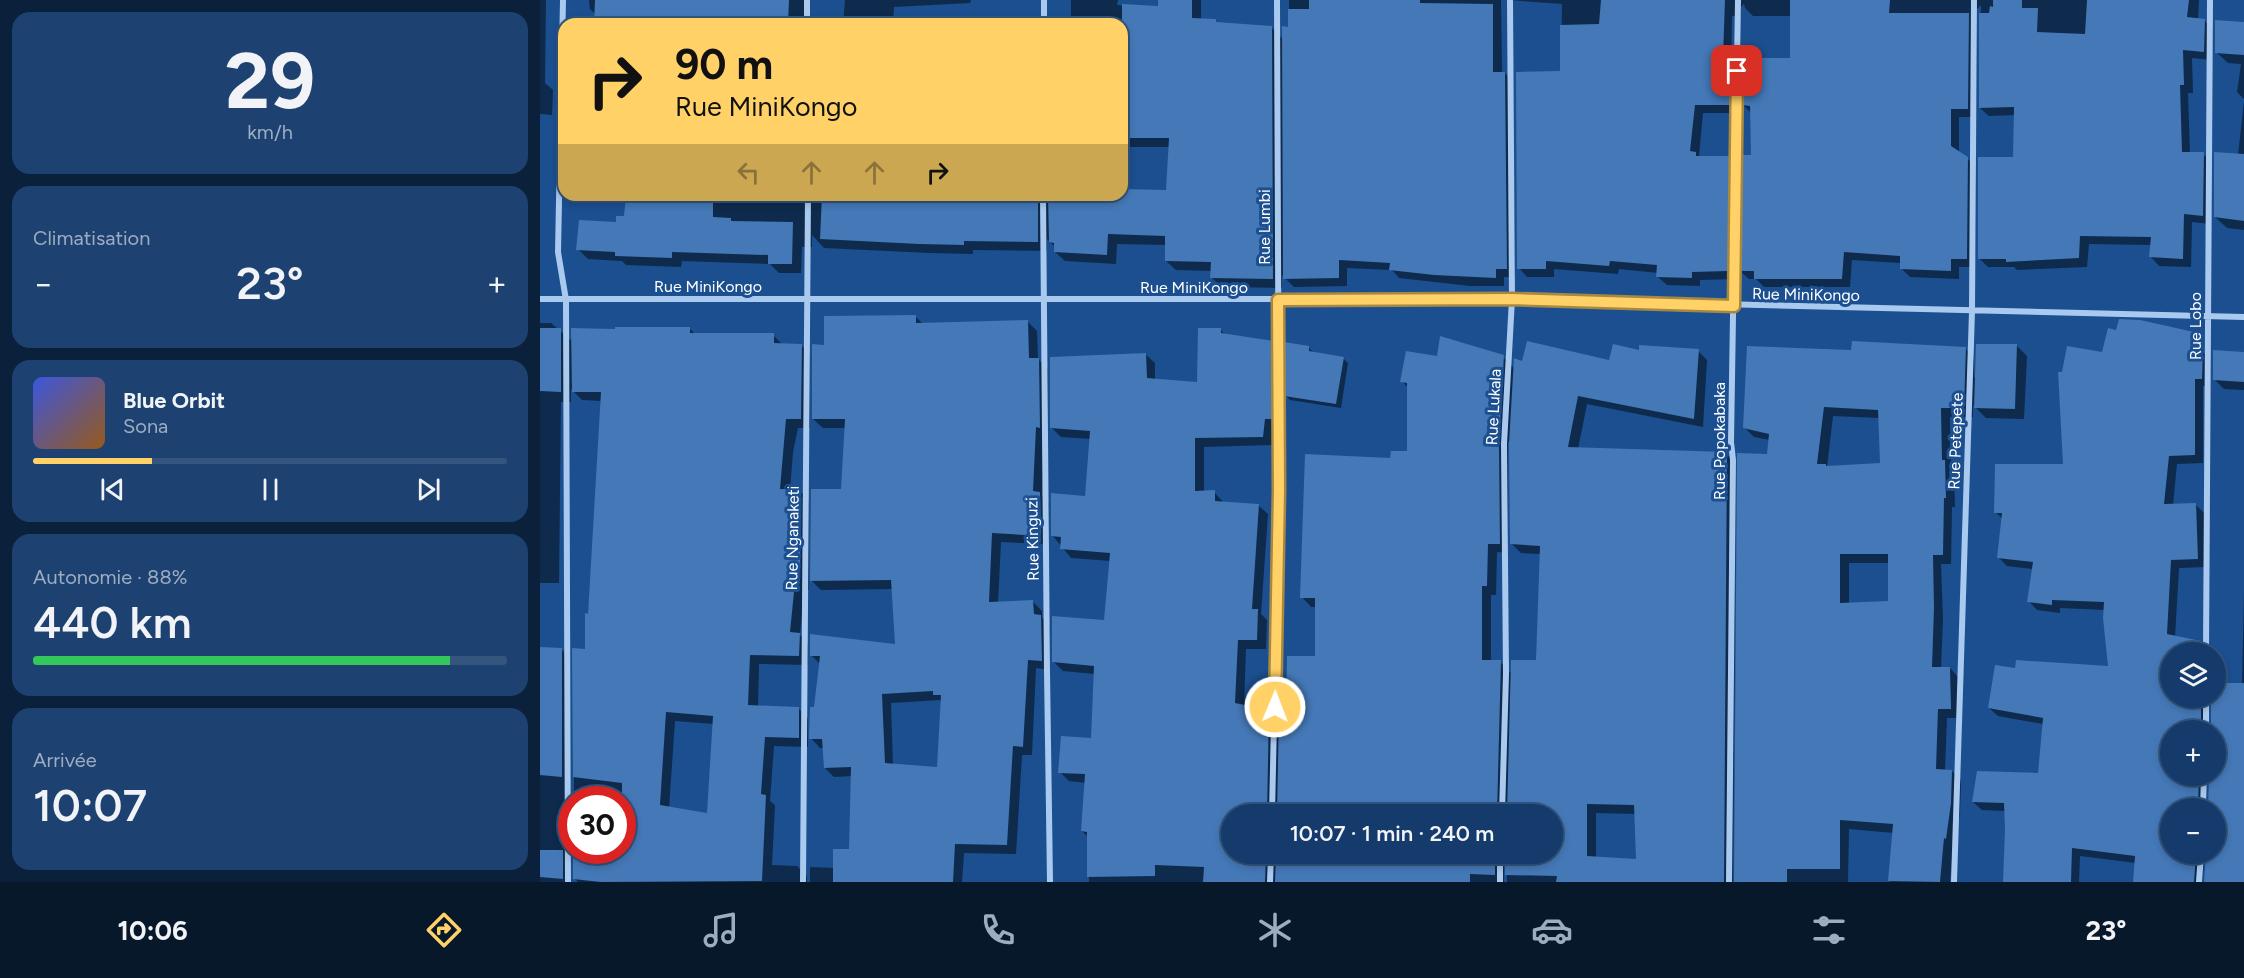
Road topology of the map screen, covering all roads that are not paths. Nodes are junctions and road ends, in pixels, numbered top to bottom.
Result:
1 (563, 0) edge
2 (807, 0) edge
3 (1044, 0) edge
4 (1277, 0) edge
5 (1510, 0) edge
6 (1738, 0) edge
7 (1974, 0) edge
8 (2210, 0) edge
9 (563, 18) edge
10 (807, 18) edge
11 (1044, 18) edge
12 (559, 201) edge
13 (808, 201) edge
14 (1043, 201) edge
15 (540, 299) edge
16 (808, 299) junction
17 (1512, 299) junction
18 (566, 300) junction
19 (1043, 300) junction
20 (1278, 300) junction
21 (1734, 306) junction
22 (1972, 311) junction
23 (2209, 317) junction
24 (2244, 317) edge
25 (2206, 642) edge
26 (1272, 804) edge
27 (1502, 804) edge
28 (1271, 864) edge
29 (1500, 864) edge
30 (2200, 864) edge
31 (568, 882) edge
32 (803, 882) edge
33 (1050, 882) edge
34 (1270, 882) edge
35 (1500, 882) edge
36 (1730, 882) edge
37 (1954, 882) edge
38 (2199, 882) edge

1 - 9 street
2 - 10 street
3 - 11 street
4 - 20 street, Rue Lumbi
5 - 17 street, Rue Lukala
6 - 21 street, Rue Popokabaka
7 - 22 street, Rue Petepete
8 - 23 street, Rue Lobo
12 - 18 street
13 - 16 street, Rue Nganaketi
14 - 19 street, Rue Kinguzi
15 - 18 street, Rue MiniKongo
16 - 18 street, Rue MiniKongo
16 - 19 street, Rue MiniKongo
16 - 32 street, Rue Nganaketi
17 - 20 street, Rue MiniKongo
17 - 21 street, Rue MiniKongo
17 - 27 street, Rue Lukala
18 - 31 street
19 - 20 street, Rue MiniKongo
19 - 33 street, Rue Kinguzi
20 - 26 street, Rue Lumbi
21 - 22 street, Rue MiniKongo
21 - 36 street, Rue Popokabaka
22 - 23 street, Rue MiniKongo
22 - 37 street, Rue Petepete
23 - 24 street, Rue MiniKongo
23 - 25 street, Rue Lobo
28 - 34 street
29 - 35 street
30 - 38 street

